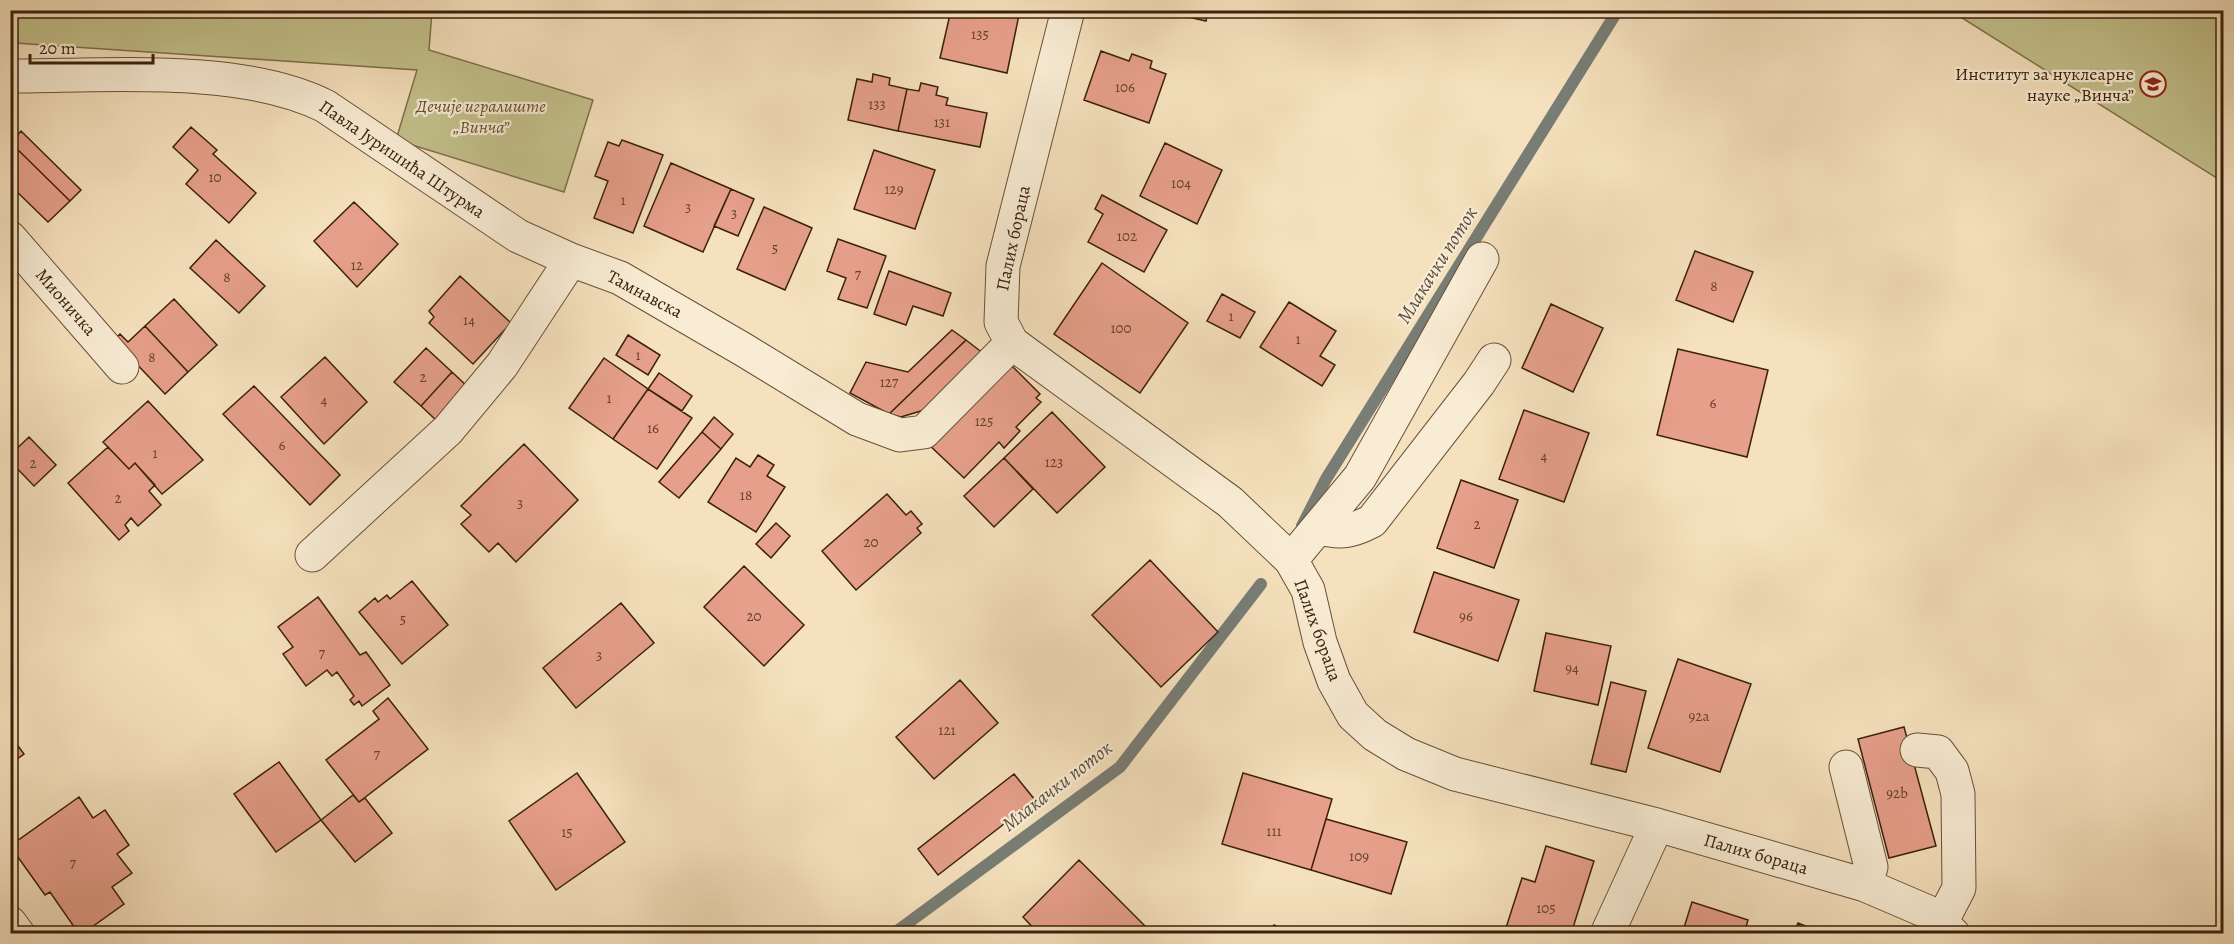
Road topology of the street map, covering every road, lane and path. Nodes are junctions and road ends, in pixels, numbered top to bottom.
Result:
1 (1068, 10) edge
2 (10, 76) edge
3 (10, 238) edge
4 (1482, 259) dead end
5 (571, 260) junction
6 (1012, 343) junction
7 (1494, 360) dead end
8 (122, 367) dead end
9 (1320, 528) junction
10 (312, 555) dead end
11 (1291, 560) junction
12 (1917, 750) dead end
13 (1846, 767) dead end
14 (1657, 825) junction
15 (1865, 885) junction
16 (10, 923) edge
17 (1948, 927) edge
18 (18, 933) edge
19 (1607, 933) edge

1 - 6 street, Палих бораца
2 - 5 street, Павла Јуришића Штурма
3 - 8 street, Мионичка
4 - 9 street
5 - 6 street, Тамнавска
5 - 10 street
6 - 11 street, Палих бораца
7 - 9 street
9 - 11 street
11 - 14 street, Палих бораца
12 - 17 street
13 - 15 street
14 - 15 street, Палих бораца
14 - 19 street
15 - 17 street, Палих бораца
16 - 18 street

